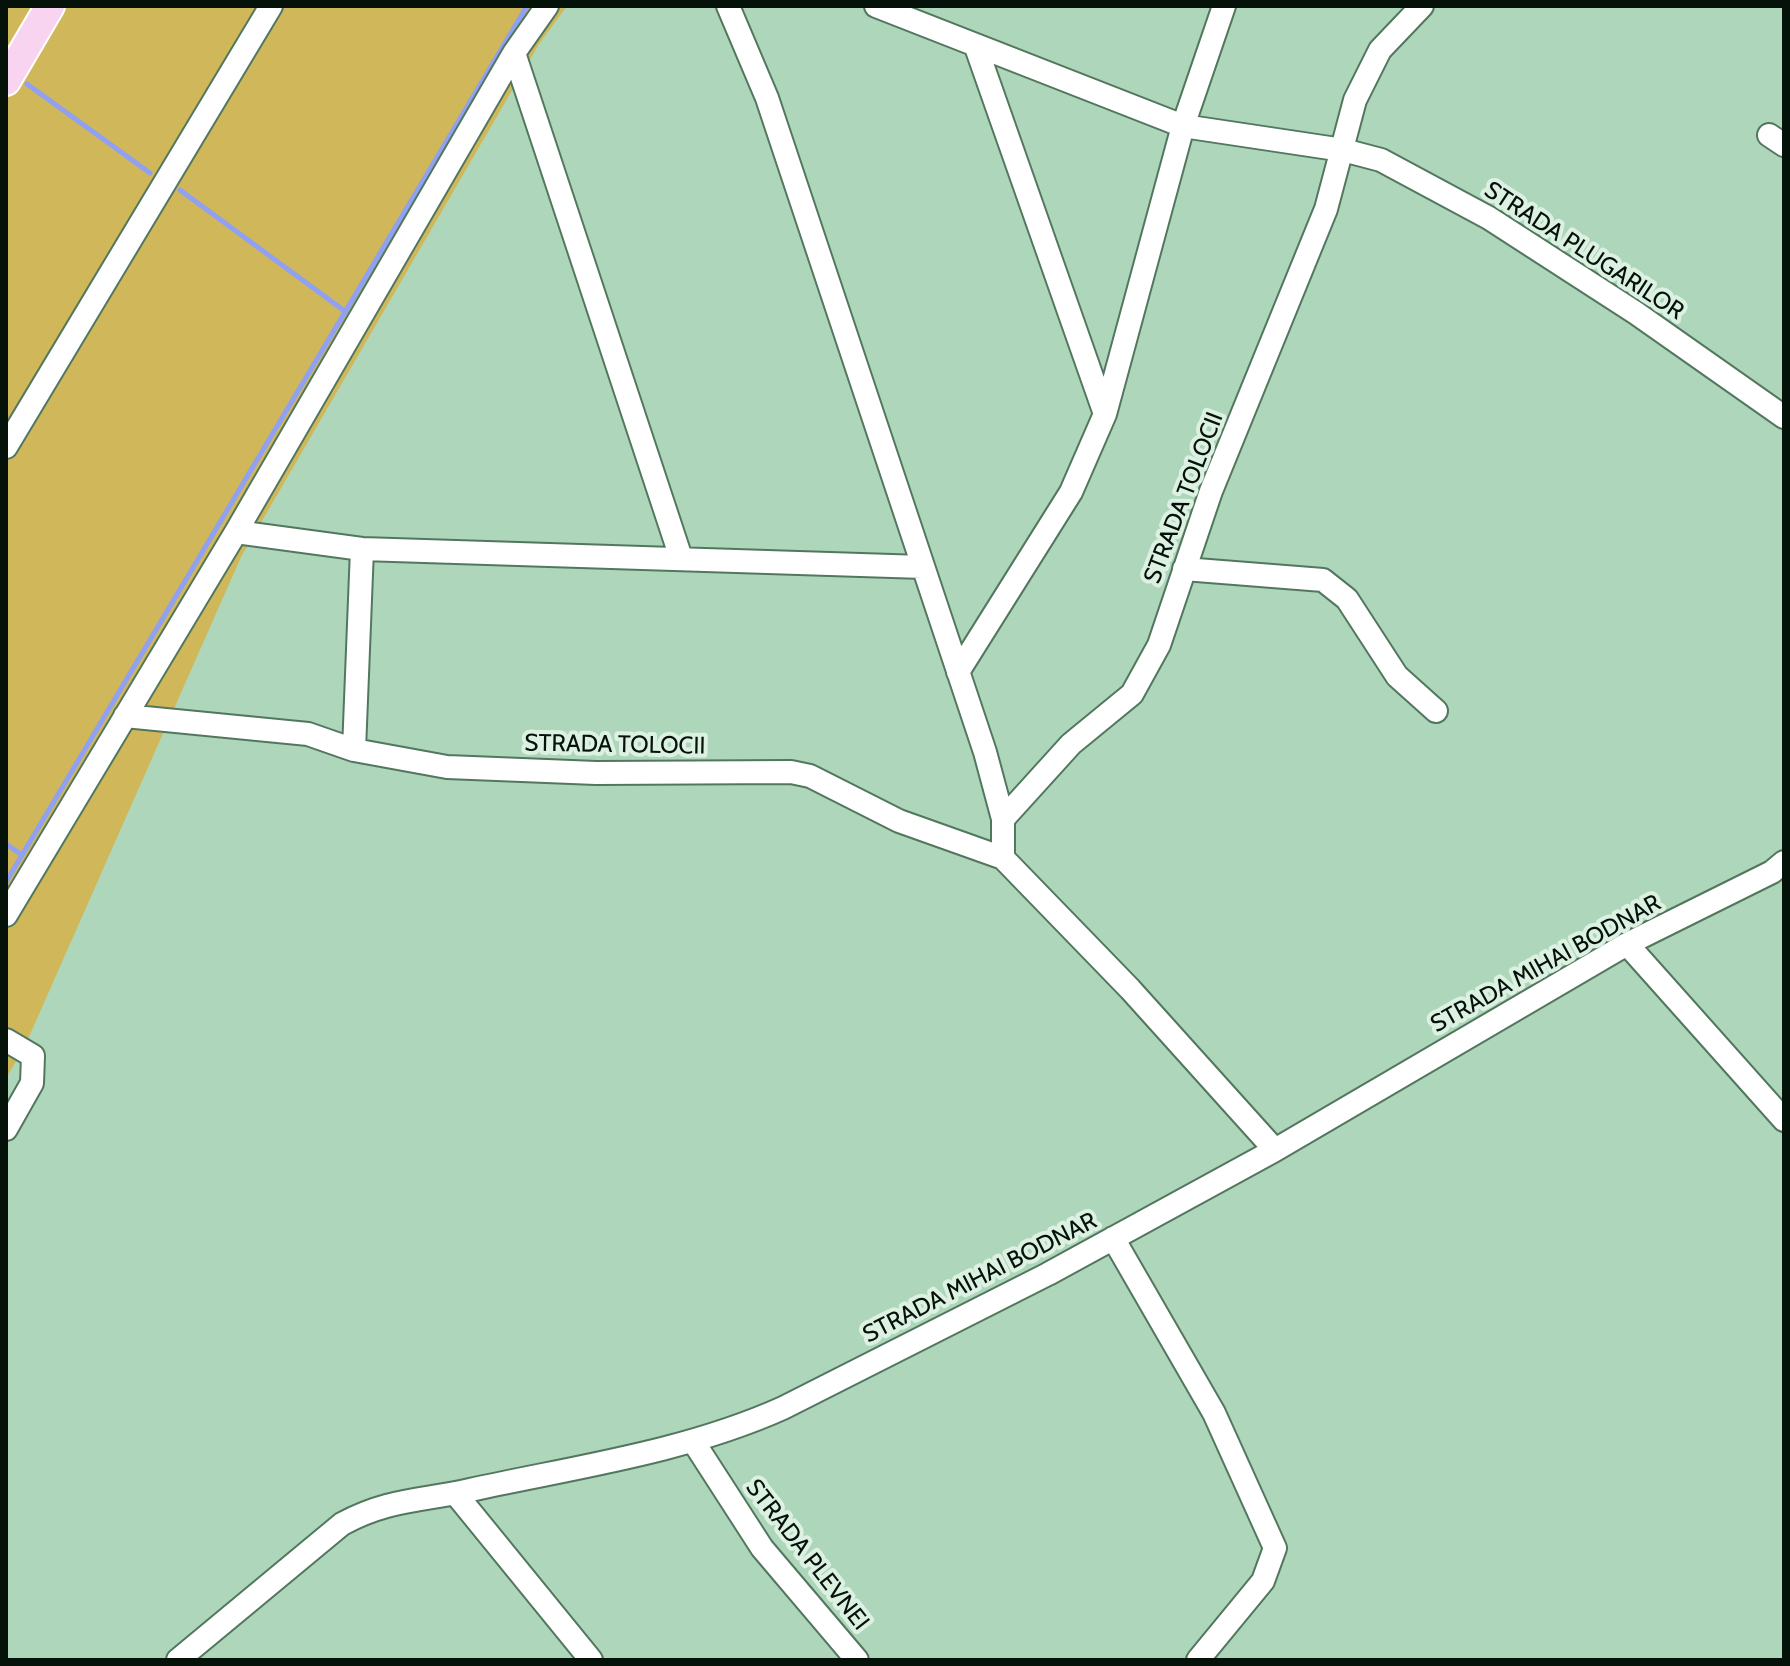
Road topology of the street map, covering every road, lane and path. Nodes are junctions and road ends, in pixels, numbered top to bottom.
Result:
1 (50, 6) edge
2 (271, 6) edge
3 (547, 6) edge
4 (728, 6) edge
5 (876, 6) edge
6 (1224, 6) edge
7 (1422, 6) edge
8 (976, 47) junction
9 (514, 53) junction
10 (6, 81) edge
11 (1183, 126) junction
12 (1343, 150) junction
13 (1105, 414) junction
14 (1784, 417) edge
15 (6, 447) edge
16 (236, 532) junction
17 (362, 549) junction
18 (681, 558) junction
19 (923, 567) junction
20 (1184, 569) junction
21 (958, 672) junction
22 (1436, 711) dead end
23 (125, 716) junction
24 (354, 750) junction
25 (1003, 819) junction
26 (1003, 858) junction
27 (1784, 862) edge
28 (6, 915) edge
29 (1627, 944) junction
30 (6, 1040) edge
31 (1784, 1120) edge
32 (6, 1129) edge
33 (1275, 1150) junction
34 (1113, 1238) junction
35 (693, 1441) junction
36 (455, 1493) junction
37 (178, 1660) edge
38 (591, 1660) edge
39 (857, 1660) edge
40 (1198, 1660) edge

1 - 10 main road
2 - 15 street
3 - 9 street
4 - 19 street
5 - 8 street
6 - 11 street
7 - 12 street, STRADA TOLOCII
8 - 11 street
8 - 13 street
9 - 16 street
9 - 18 street
11 - 12 street
11 - 13 street
12 - 14 street, STRADA PLUGARILOR
12 - 20 street, STRADA TOLOCII
13 - 21 street
16 - 17 street
16 - 23 street
17 - 18 street
17 - 24 street
18 - 19 street
19 - 21 street
20 - 22 street
20 - 25 street, STRADA TOLOCII
21 - 25 street
23 - 24 street, STRADA TOLOCII
23 - 28 street
24 - 26 street, STRADA TOLOCII
25 - 26 street
26 - 33 street, STRADA TOLOCII
27 - 29 street, STRADA MIHAI BODNAR
29 - 31 street
29 - 33 street, STRADA MIHAI BODNAR
30 - 32 street
33 - 34 street, STRADA MIHAI BODNAR
34 - 35 street, STRADA MIHAI BODNAR
34 - 40 street
35 - 36 street, STRADA MIHAI BODNAR
35 - 39 street, STRADA PLEVNEI
36 - 37 street, STRADA MIHAI BODNAR
36 - 38 street

